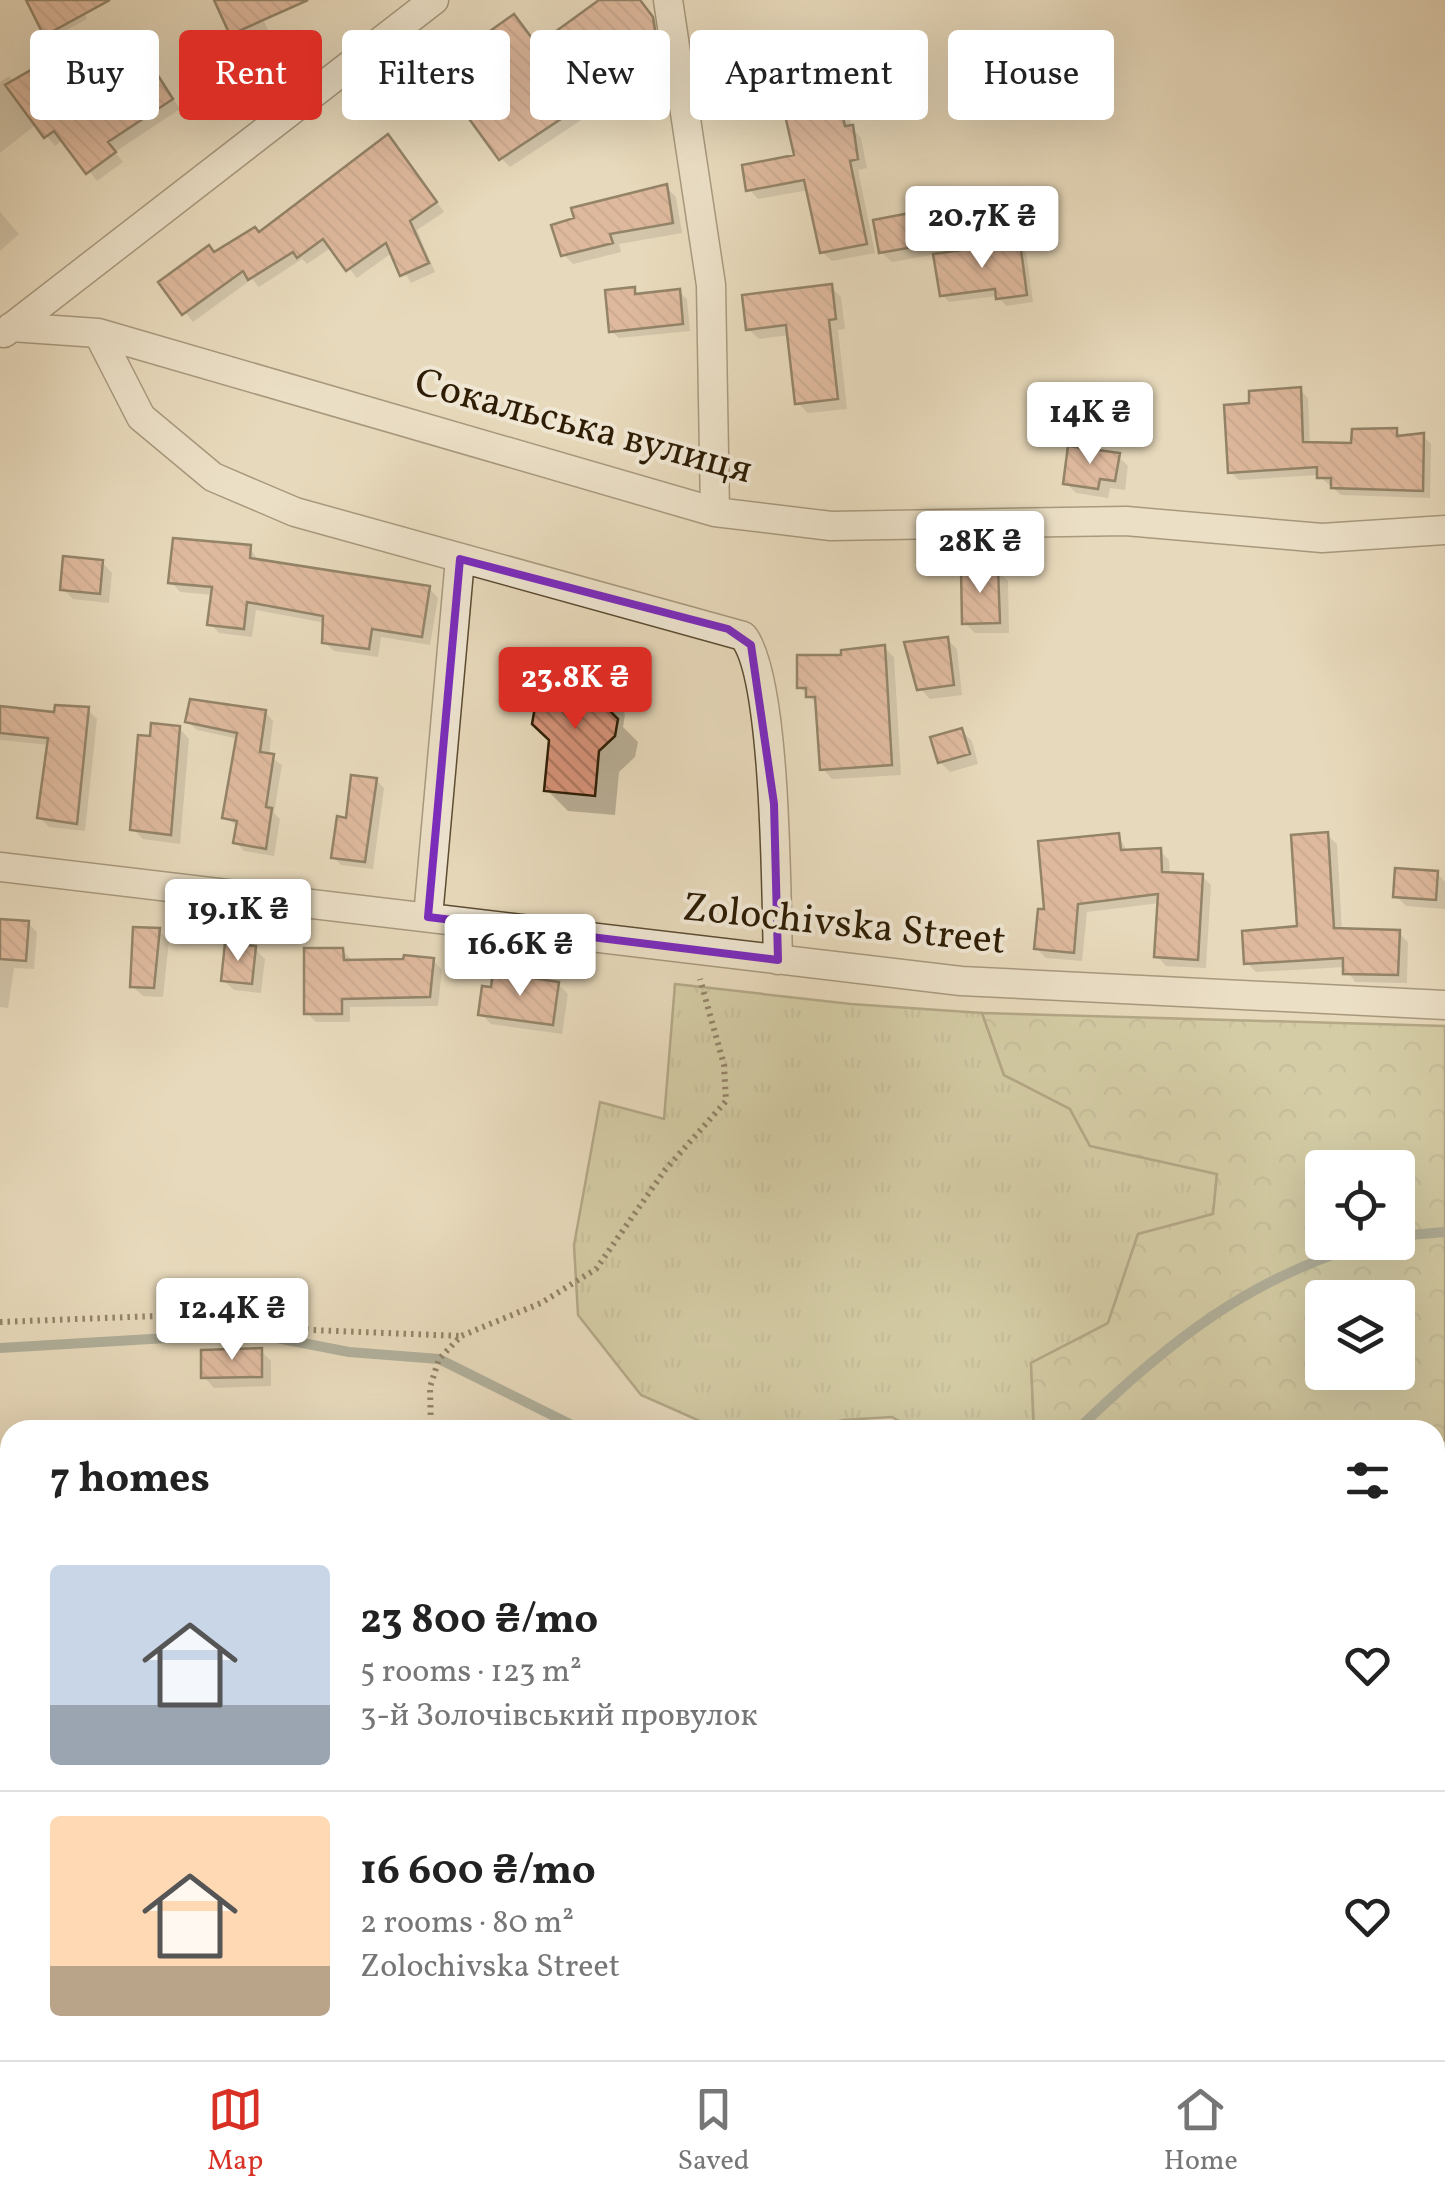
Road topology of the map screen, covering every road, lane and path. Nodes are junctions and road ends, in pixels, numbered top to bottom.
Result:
1 (434, 0) edge
2 (668, 0) edge
3 (4, 327) edge
4 (98, 333) junction
5 (715, 512) junction
6 (1445, 530) edge
7 (460, 559) junction
8 (0, 867) edge
9 (428, 917) junction
10 (692, 951) junction
11 (778, 960) junction
12 (1445, 1005) edge
13 (0, 1322) edge
14 (460, 1336) junction
15 (431, 1420) edge

1 - 3 street
2 - 5 street
3 - 4 street, Сокальська вулиця
4 - 5 street, Сокальська вулиця
4 - 7 street
5 - 6 street, Сокальська вулиця
7 - 9 street
7 - 11 street
8 - 9 street, Zolochivska Street
9 - 10 street, Zolochivska Street
10 - 11 street, Zolochivska Street
10 - 14 path
11 - 12 street, Zolochivska Street
13 - 14 path
14 - 15 path

